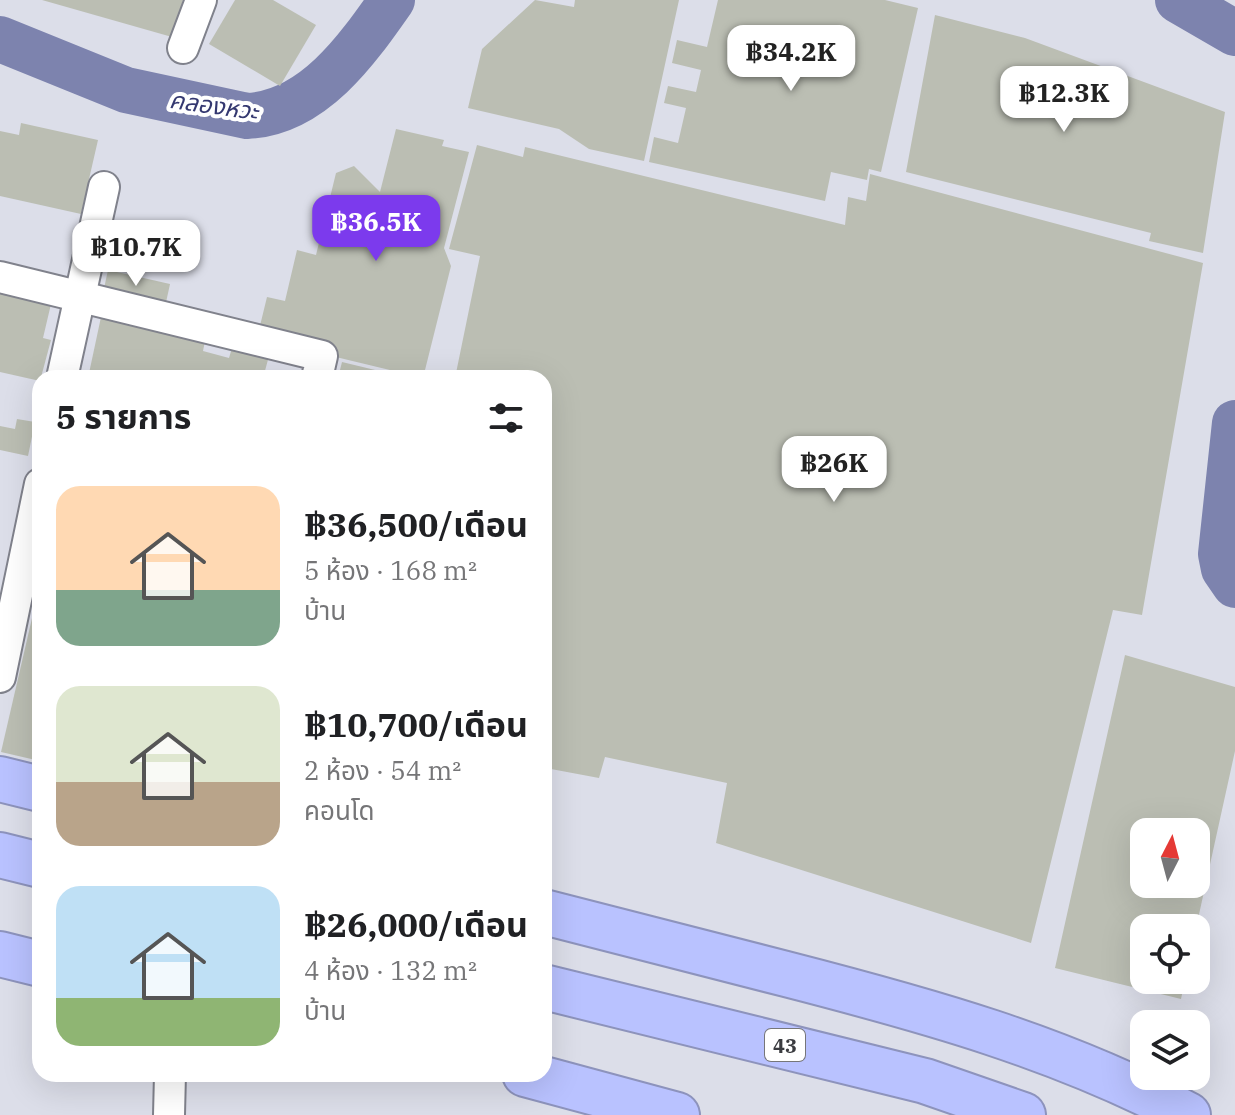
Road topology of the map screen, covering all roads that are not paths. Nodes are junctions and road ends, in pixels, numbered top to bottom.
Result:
1 (201, 0) edge
2 (183, 48) dead end
3 (104, 187) dead end
4 (0, 277) edge
5 (79, 295) junction
6 (64, 370) edge
7 (319, 370) edge
8 (32, 523) edge
9 (0, 677) edge
10 (0, 779) edge
11 (32, 787) edge
12 (0, 855) edge
13 (32, 863) edge
14 (552, 914) edge
15 (0, 954) edge
16 (32, 962) edge
17 (552, 989) edge
18 (552, 1081) edge
19 (170, 1082) edge
20 (169, 1115) edge
21 (677, 1115) edge
22 (1023, 1115) edge
23 (1188, 1115) edge

1 - 2 street
3 - 5 street
4 - 5 street
5 - 6 street
5 - 7 street
8 - 9 street
10 - 11 highway
12 - 13 highway
14 - 23 highway
15 - 16 highway
17 - 22 highway, 43
18 - 21 highway
19 - 20 street

